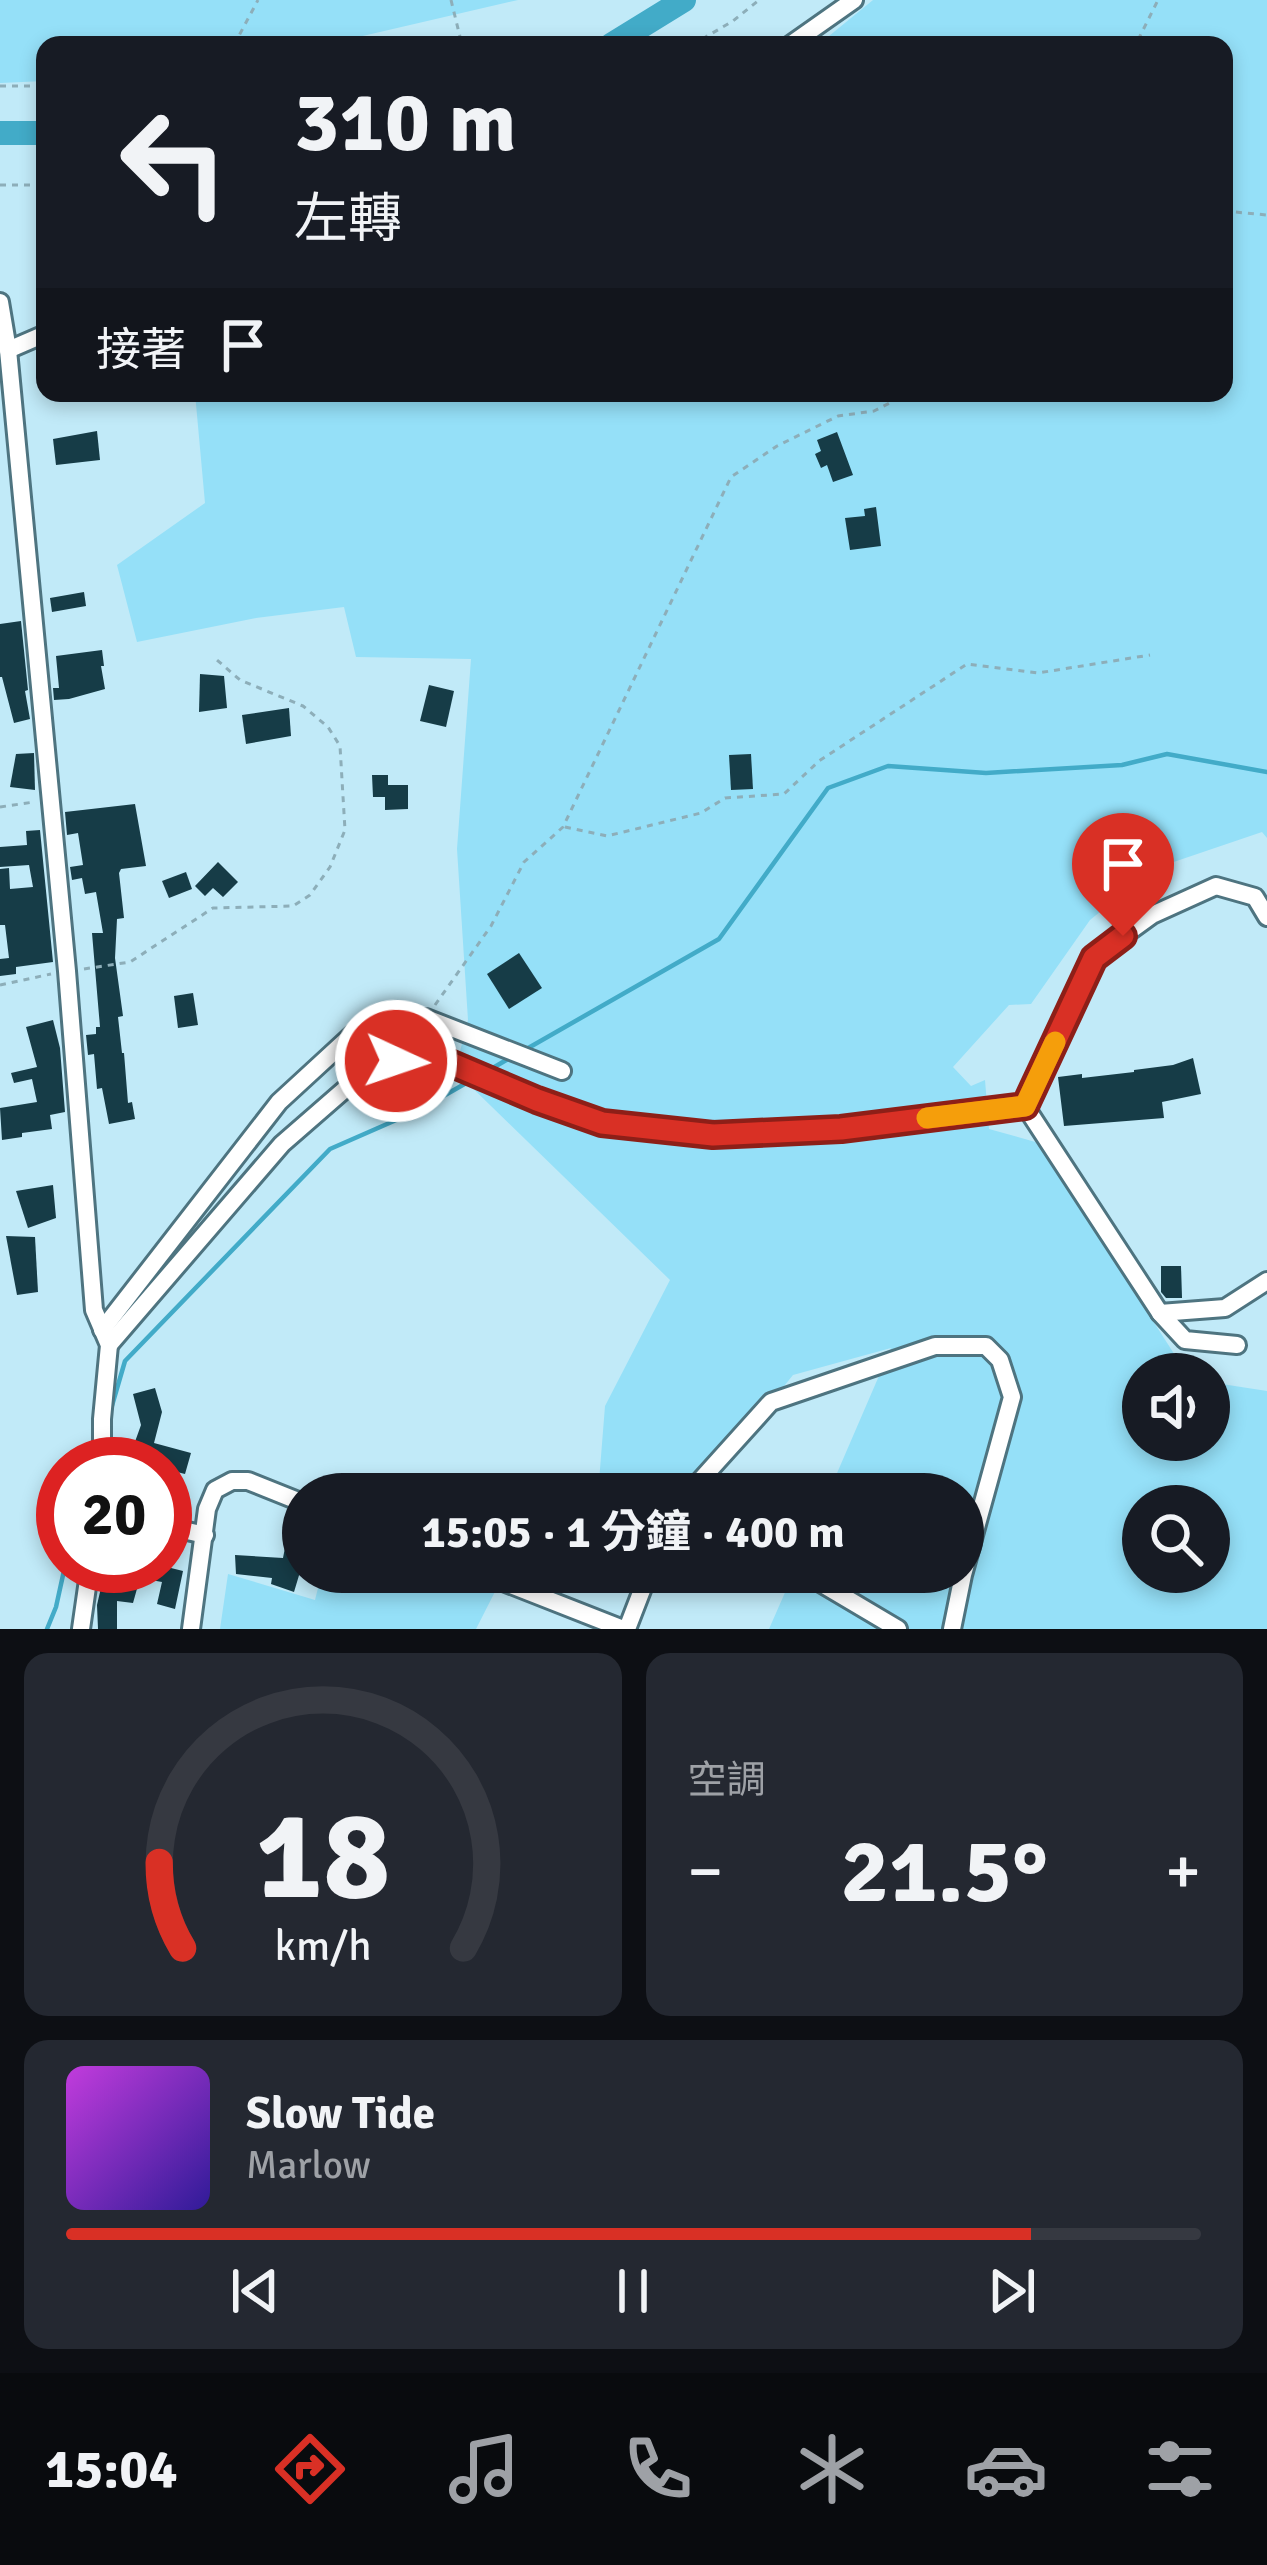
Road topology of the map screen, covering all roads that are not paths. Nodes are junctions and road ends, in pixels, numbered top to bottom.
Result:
1 (854, 0) edge
2 (803, 36) edge
3 (0, 302) edge
4 (1, 321) edge
5 (36, 340) edge
6 (6, 360) edge
7 (1267, 917) edge
8 (562, 1071) dead end
9 (1025, 1106) junction
10 (1267, 1280) edge
11 (1160, 1313) junction
12 (105, 1337) junction
13 (1237, 1345) dead end
14 (102, 1437) edge
15 (707, 1473) edge
16 (282, 1495) edge
17 (984, 1499) edge
18 (192, 1532) edge
19 (205, 1535) junction
20 (86, 1593) edge
21 (532, 1593) edge
22 (640, 1593) edge
23 (837, 1593) edge
24 (959, 1593) edge
25 (81, 1629) edge
26 (191, 1629) edge
27 (625, 1629) edge
28 (898, 1629) edge
29 (952, 1629) edge

1 - 2 street
3 - 4 street
4 - 6 street
5 - 6 street
6 - 12 street
7 - 9 street
8 - 12 street
9 - 11 street
9 - 12 street
10 - 11 street
11 - 13 street
12 - 14 street
15 - 17 street
16 - 19 street
18 - 19 street
19 - 26 street
20 - 25 street
21 - 27 street
22 - 27 street
23 - 28 street
24 - 29 street

